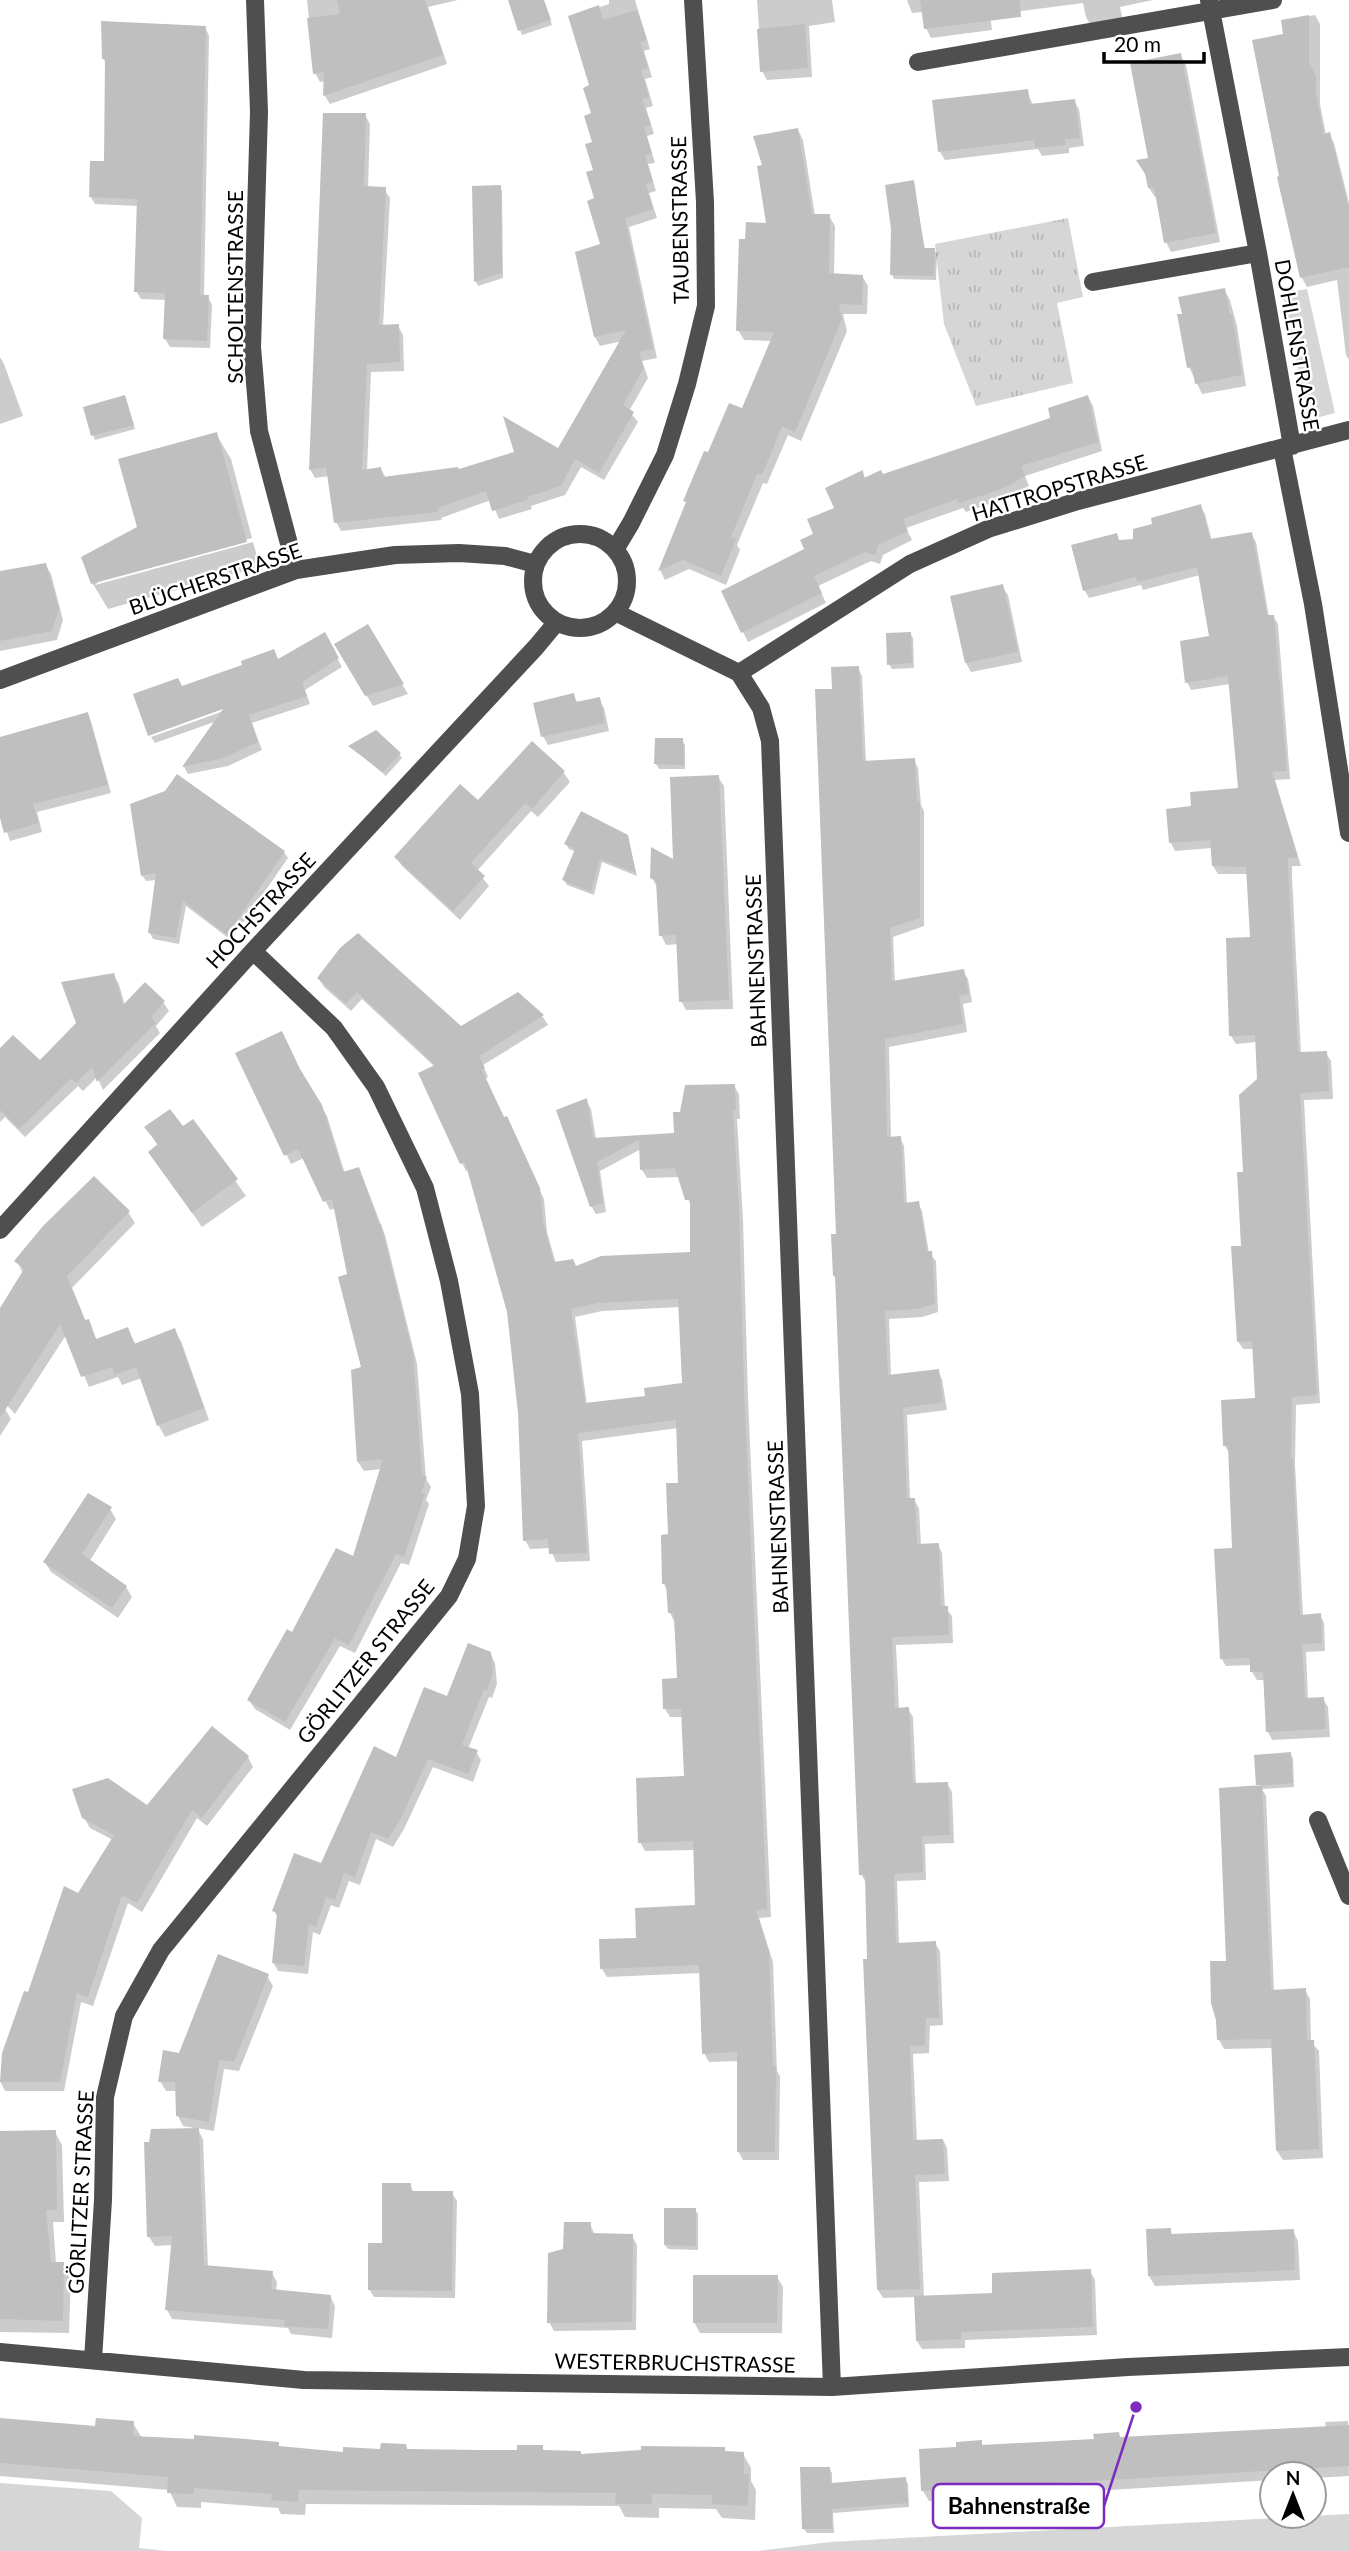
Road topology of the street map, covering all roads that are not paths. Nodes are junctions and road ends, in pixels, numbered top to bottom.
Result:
1 (255, 0) edge
2 (693, 0) edge
3 (1273, 0) edge
4 (1210, 5) edge
5 (918, 62) dead end
6 (1258, 253) junction
7 (1093, 282) dead end
8 (1349, 430) edge
9 (1287, 447) junction
10 (616, 548) junction
11 (536, 564) junction
12 (296, 570) junction
13 (618, 613) junction
14 (556, 623) junction
15 (740, 673) junction
16 (0, 680) edge
17 (1349, 833) edge
18 (253, 951) junction
19 (0, 1230) edge
20 (1318, 1820) dead end
21 (1349, 1896) edge
22 (0, 2352) edge
23 (1349, 2357) edge
24 (93, 2360) junction
25 (831, 2387) junction

1 - 12 street, SCHOLTENSTRASSE
2 - 10 street, TAUBENSTRASSE
3 - 4 street
4 - 5 street
4 - 6 street, DOHLENSTRASSE
6 - 7 street, DOHLENSTRASSE
6 - 9 street, DOHLENSTRASSE
8 - 9 street, HATTROPSTRASSE
9 - 15 street, HATTROPSTRASSE
9 - 17 street, DOHLENSTRASSE
10 - 11 street
10 - 13 street
11 - 12 street, BLÜCHERSTRASSE
11 - 14 street
12 - 16 street, BLÜCHERSTRASSE
13 - 14 street
13 - 15 street
14 - 18 street, HOCHSTRASSE
15 - 25 street, BAHNENSTRASSE
18 - 19 street, HOCHSTRASSE
18 - 24 street, GÖRLITZER STRASSE
20 - 21 street
22 - 24 street, WESTERBRUCHSTRASSE
23 - 25 street, WESTERBRUCHSTRASSE
24 - 25 street, WESTERBRUCHSTRASSE

